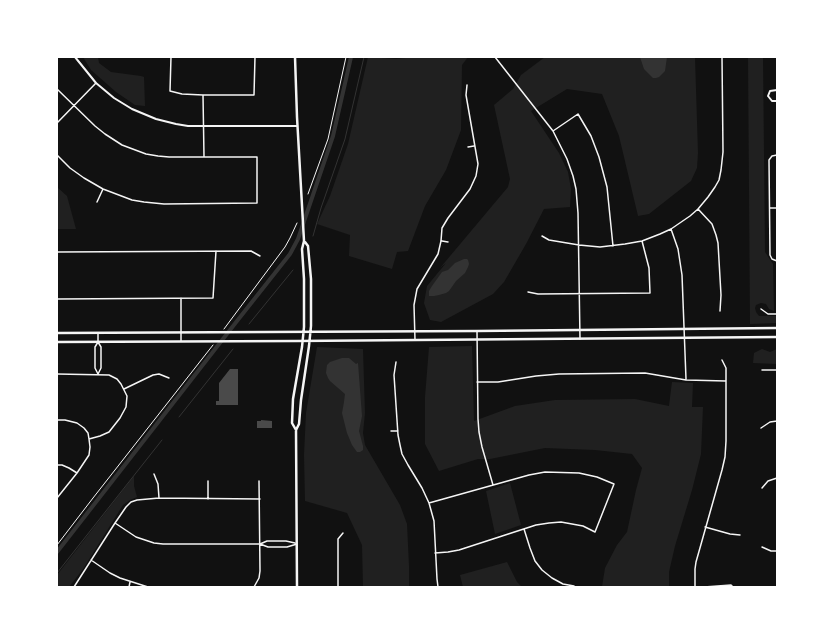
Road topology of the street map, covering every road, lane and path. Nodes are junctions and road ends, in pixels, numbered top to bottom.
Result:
1 (75, 57) edge
2 (171, 57) edge
3 (255, 57) edge
4 (295, 57) edge
5 (346, 57) edge
6 (496, 57) edge
7 (722, 57) edge
8 (96, 84) junction
9 (467, 85) dead end
10 (57, 89) edge
11 (777, 90) edge
12 (203, 95) junction
13 (777, 102) edge
14 (74, 106) junction
15 (57, 123) edge
16 (204, 126) junction
17 (297, 126) junction
18 (553, 131) junction
19 (475, 146) junction
20 (468, 147) dead end
21 (57, 155) edge
22 (777, 155) edge
23 (204, 157) junction
24 (103, 189) junction
25 (308, 194) dead end
26 (97, 202) dead end
27 (770, 208) junction
28 (777, 208) edge
29 (698, 209) junction
30 (297, 223) dead end
31 (671, 229) junction
32 (542, 236) dead end
33 (304, 241) junction
34 (441, 241) junction
35 (642, 241) junction
36 (448, 242) dead end
37 (579, 245) junction
38 (613, 246) junction
39 (216, 251) junction
40 (57, 252) edge
41 (260, 256) dead end
42 (777, 261) edge
43 (528, 292) dead end
44 (579, 294) junction
45 (181, 298) junction
46 (57, 299) edge
47 (761, 310) dead end
48 (720, 311) dead end
49 (777, 314) edge
50 (777, 328) edge
51 (684, 329) junction
52 (580, 330) junction
53 (415, 331) junction
54 (477, 331) junction
55 (223, 332) junction
56 (303, 332) junction
57 (311, 332) junction
58 (57, 333) edge
59 (98, 333) junction
60 (181, 333) junction
61 (777, 337) edge
62 (685, 338) junction
63 (580, 339) junction
64 (415, 340) junction
65 (477, 340) junction
66 (302, 341) junction
67 (310, 341) junction
68 (57, 342) edge
69 (98, 342) junction
70 (181, 342) junction
71 (217, 342) junction
72 (722, 360) dead end
73 (396, 362) dead end
74 (762, 370) dead end
75 (777, 370) edge
76 (57, 374) edge
77 (98, 374) junction
78 (169, 378) dead end
79 (686, 380) junction
80 (726, 381) junction
81 (478, 382) junction
82 (124, 388) junction
83 (57, 420) edge
84 (777, 421) edge
85 (761, 428) dead end
86 (296, 430) junction
87 (390, 431) dead end
88 (398, 431) junction
89 (90, 439) junction
90 (57, 466) edge
91 (77, 473) junction
92 (154, 474) dead end
93 (777, 478) edge
94 (208, 481) dead end
95 (259, 481) dead end
96 (493, 485) junction
97 (762, 488) dead end
98 (57, 498) edge
99 (159, 498) junction
100 (208, 499) junction
101 (260, 499) junction
102 (430, 503) junction
103 (115, 523) junction
104 (706, 527) junction
105 (524, 529) junction
106 (343, 533) dead end
107 (740, 535) dead end
108 (260, 544) junction
109 (297, 544) junction
110 (57, 545) edge
111 (762, 547) dead end
112 (777, 552) edge
113 (436, 553) junction
114 (91, 560) junction
115 (130, 582) junction
116 (574, 586) edge
117 (74, 587) edge
118 (129, 587) edge
119 (148, 587) edge
120 (254, 587) edge
121 (297, 587) edge
122 (338, 587) edge
123 (438, 587) edge
124 (695, 587) edge
125 (704, 587) edge
126 (733, 587) edge

1 - 8 street
2 - 12 street
3 - 12 street
4 - 17 main road
5 - 25 path
6 - 18 street
7 - 29 street
8 - 14 street
8 - 16 street
9 - 19 street
10 - 14 street
11 - 13 street
12 - 16 street
14 - 15 street
14 - 23 street
16 - 17 street
16 - 23 street
17 - 33 main road
18 - 37 street
18 - 38 street
19 - 20 street
19 - 34 street
21 - 24 street
22 - 27 street
23 - 24 street
24 - 26 street
27 - 28 street
27 - 42 street
29 - 31 street
29 - 48 street
30 - 55 path
31 - 35 street
31 - 51 street
32 - 37 street
33 - 56 main road
33 - 57 main road
34 - 36 street
34 - 53 street
35 - 38 street
35 - 44 street
37 - 38 street
37 - 44 street
39 - 40 street
39 - 41 street
39 - 45 street
43 - 44 street
44 - 52 street
45 - 46 street
45 - 60 street
47 - 49 street
50 - 51 main road
51 - 52 main road
51 - 62 street
52 - 54 main road
52 - 63 street
53 - 54 main road
53 - 57 main road
53 - 64 street
54 - 65 street
55 - 56 main road
55 - 60 main road
56 - 57 main road
56 - 66 main road
57 - 67 main road
58 - 59 main road
59 - 60 main road
59 - 69 street
60 - 70 street
61 - 62 main road
62 - 63 main road
62 - 79 street
63 - 65 main road
64 - 65 main road
64 - 67 main road
65 - 81 street
66 - 67 main road
66 - 71 main road
66 - 86 main road
67 - 86 main road
68 - 69 main road
69 - 70 main road
69 - 77 street
69 - 77 street
70 - 71 main road
71 - 110 path
72 - 80 street
73 - 88 street
74 - 75 street
76 - 77 street
77 - 82 street
78 - 82 street
79 - 80 street
79 - 81 street
80 - 104 street
81 - 96 street
82 - 89 street
83 - 89 street
84 - 85 street
86 - 109 main road
87 - 88 street
88 - 102 street
89 - 91 street
90 - 91 street
91 - 98 street
92 - 99 street
93 - 97 street
94 - 100 street
95 - 101 street
96 - 102 street
96 - 105 street
99 - 100 street
99 - 103 street
100 - 101 street
101 - 108 street
102 - 113 street
103 - 108 street
103 - 114 street
104 - 107 street
104 - 124 street
105 - 113 street
105 - 116 street
106 - 122 street
108 - 109 street
108 - 109 street
108 - 120 street
109 - 121 main road
111 - 112 street
113 - 123 street
114 - 115 street
114 - 117 street
115 - 118 street
115 - 119 street
125 - 126 street

